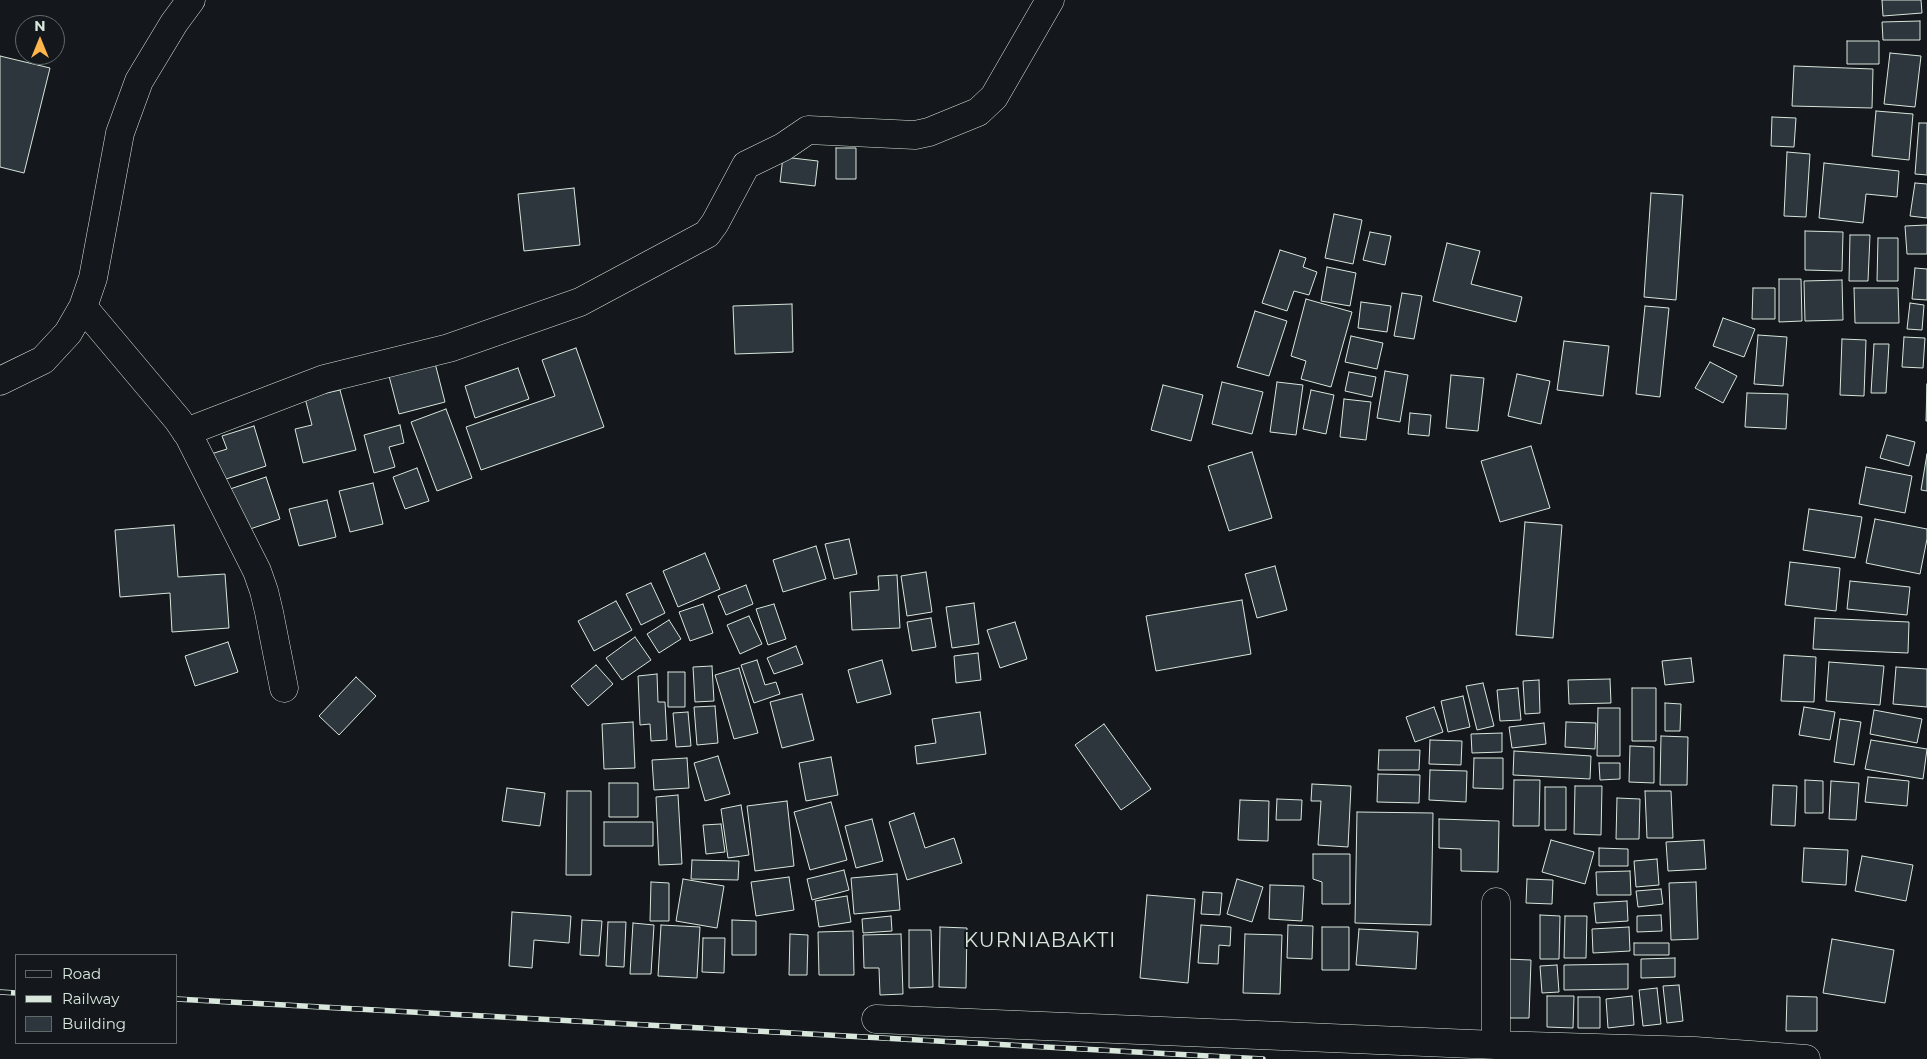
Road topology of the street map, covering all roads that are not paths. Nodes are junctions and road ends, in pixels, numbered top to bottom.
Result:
1 (191, 0) edge
2 (1050, 0) edge
3 (82, 307) junction
4 (0, 381) edge
5 (186, 432) junction
6 (284, 688) dead end
7 (1496, 902) dead end
8 (876, 1019) dead end
9 (1496, 1045) junction
10 (1806, 1059) edge

1 - 3 street
2 - 5 street
3 - 4 street
3 - 5 street
5 - 6 street
7 - 9 street
8 - 9 street
9 - 10 street

